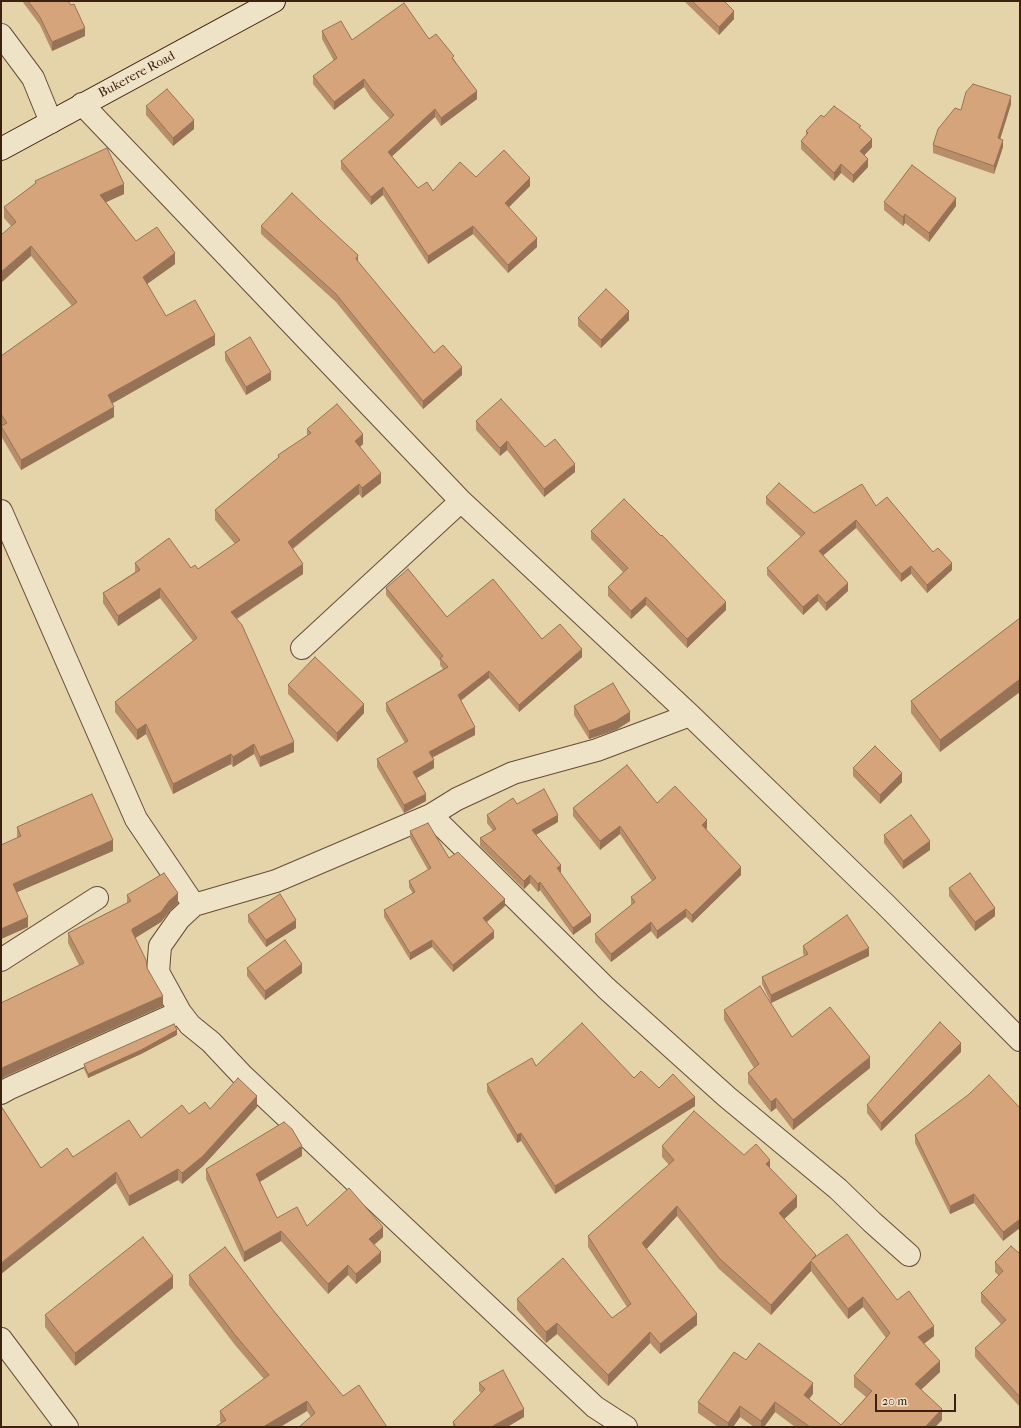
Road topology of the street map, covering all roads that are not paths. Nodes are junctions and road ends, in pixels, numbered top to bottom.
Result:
1 (274, 1) edge
2 (1, 35) edge
3 (82, 104) junction
4 (50, 122) junction
5 (1, 149) edge
6 (461, 501) junction
7 (1, 511) edge
8 (302, 648) dead end
9 (690, 715) junction
10 (431, 815) junction
11 (96, 898) dead end
12 (194, 905) junction
13 (1, 960) edge
14 (180, 1012) junction
15 (1020, 1040) edge
16 (1, 1093) edge
17 (909, 1255) dead end
18 (1, 1340) edge
19 (67, 1427) edge
20 (626, 1427) edge

1 - 3 street, Bukerere Road
2 - 4 street
3 - 4 street, Bukerere Road
3 - 6 street
4 - 5 street, Bukerere Road
6 - 8 street
6 - 9 street
7 - 12 street
9 - 10 street
9 - 15 street
10 - 12 street
10 - 17 street
11 - 13 street
12 - 14 street
14 - 16 street
14 - 20 street
18 - 19 street

